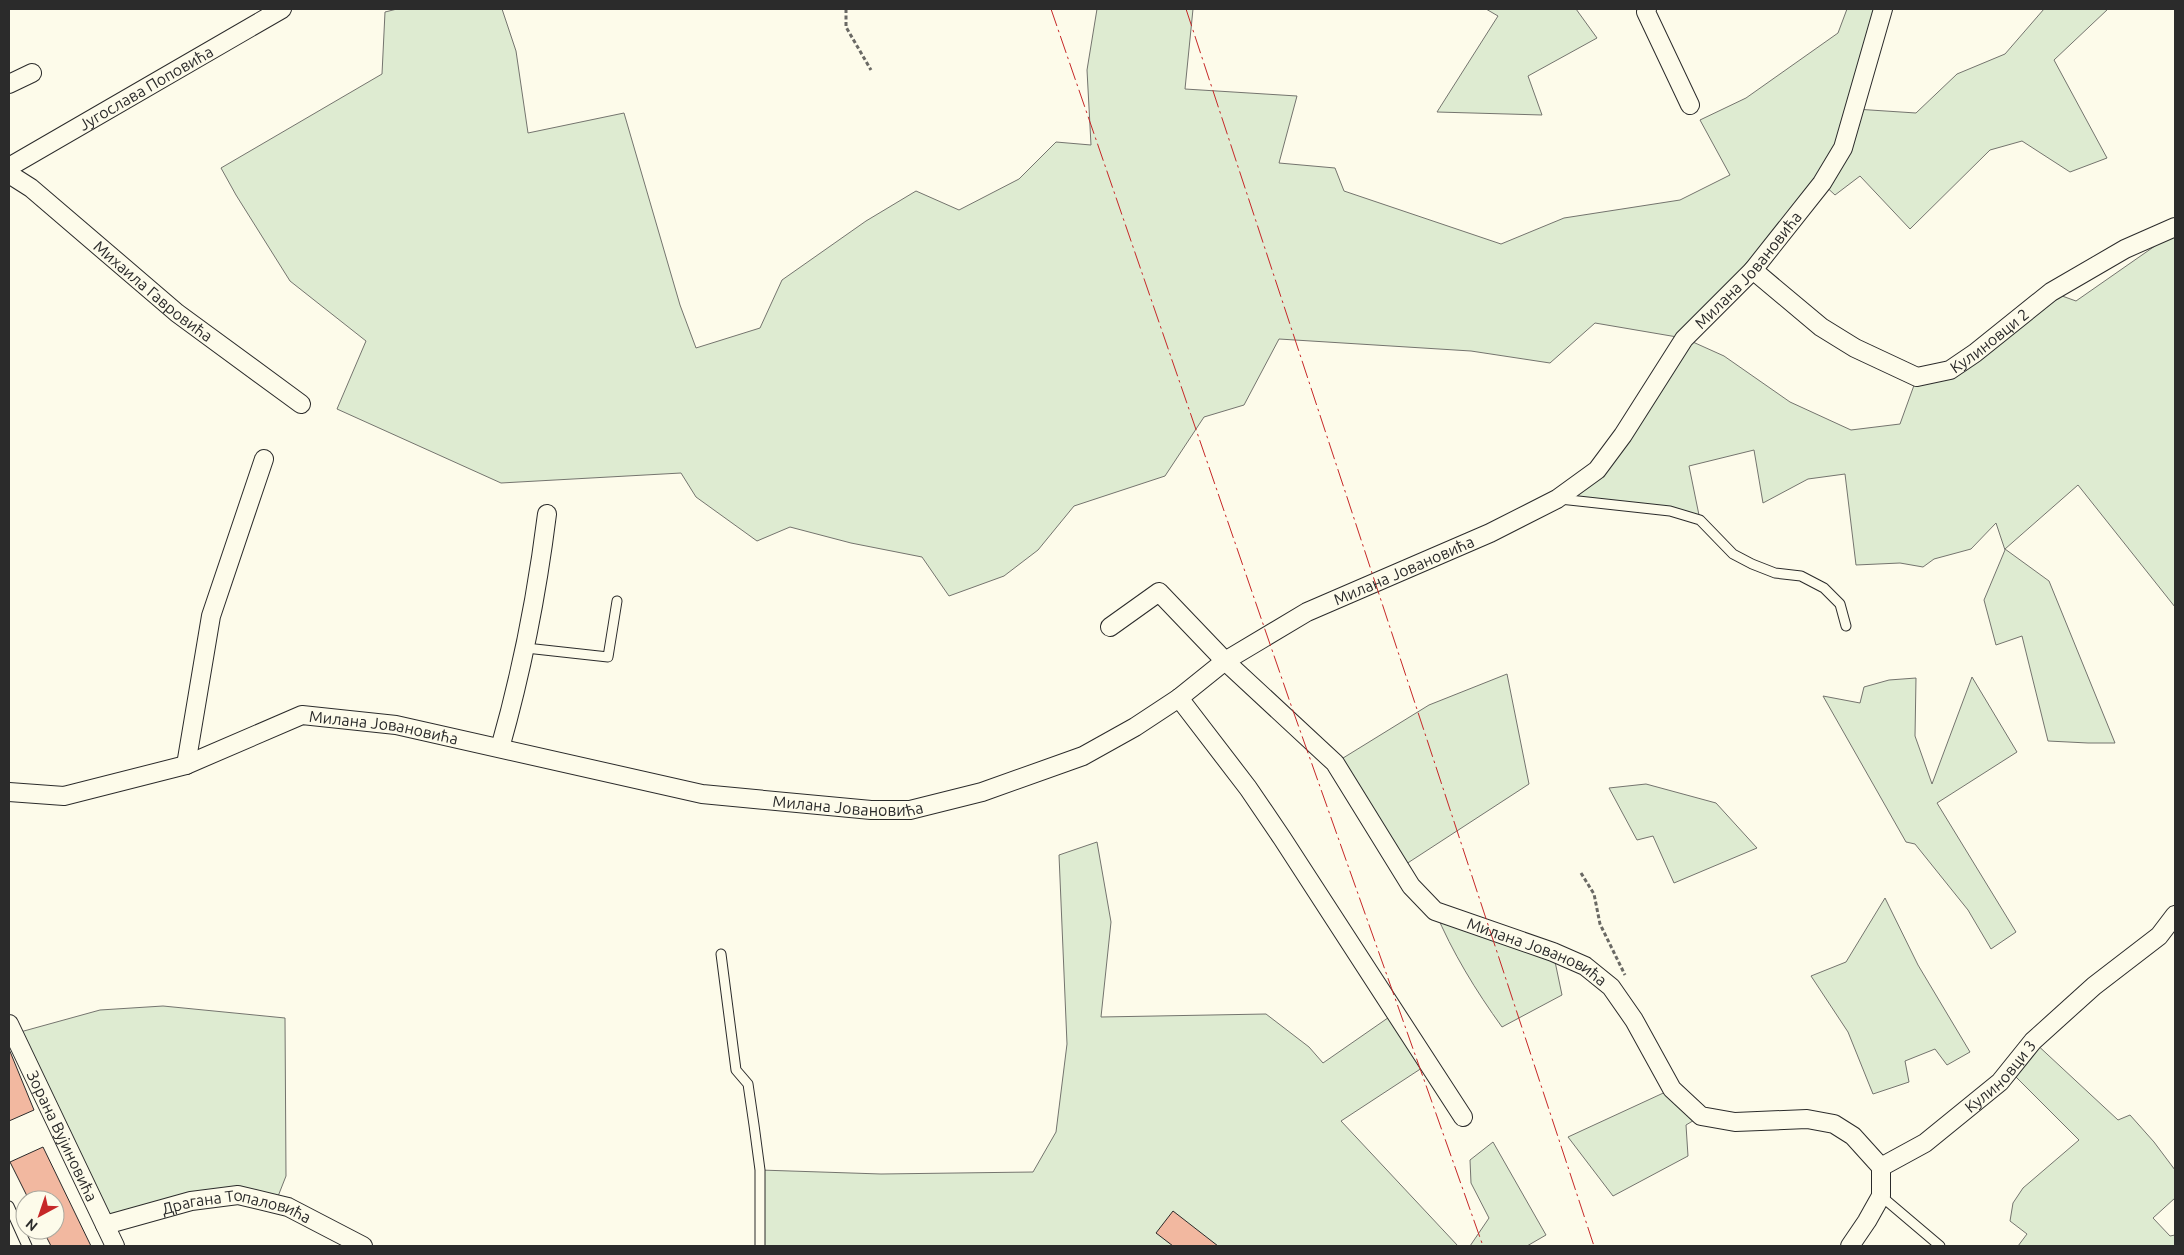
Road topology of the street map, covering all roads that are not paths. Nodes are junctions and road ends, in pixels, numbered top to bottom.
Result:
1 (282, 9) edge
2 (1647, 9) edge
3 (1883, 9) edge
4 (32, 73) dead end
5 (9, 84) edge
6 (1690, 105) dead end
7 (9, 167) edge
8 (9, 174) edge
9 (2175, 227) edge
10 (1752, 270) junction
11 (301, 404) dead end
12 (264, 459) dead end
13 (1557, 499) junction
14 (547, 514) dead end
15 (617, 601) dead end
16 (1846, 626) dead end
17 (1110, 627) dead end
18 (526, 648) junction
19 (1225, 661) junction
20 (1179, 698) junction
21 (500, 748) junction
22 (186, 765) junction
23 (9, 792) edge
24 (2175, 915) edge
25 (720, 954) dead end
26 (9, 1024) edge
27 (1463, 1117) dead end
28 (1881, 1167) junction
29 (1881, 1196) junction
30 (9, 1206) edge
31 (106, 1225) junction
32 (27, 1246) edge
33 (115, 1246) edge
34 (364, 1246) edge
35 (760, 1246) edge
36 (1850, 1246) edge
37 (1940, 1246) edge

1 - 7 street, Југослава Поповића
2 - 6 street
3 - 10 street, Милана Јовановића
4 - 5 street
8 - 11 street, Михаила Гавровића
9 - 10 street, Кулиновци 2
10 - 13 street, Милана Јовановића
12 - 22 street
13 - 16 lane
13 - 19 street, Милана Јовановића
14 - 18 street
15 - 18 lane
17 - 19 street
18 - 21 street
19 - 20 street, Милана Јовановића
19 - 28 street, Милана Јовановића
20 - 21 street, Милана Јовановића
20 - 27 street
21 - 22 street, Милана Јовановића
22 - 23 street, Милана Јовановића
24 - 28 street, Кулиновци 3
25 - 35 lane
26 - 31 street, Зорана Вујиновића
28 - 29 street
29 - 36 street
29 - 37 lane
30 - 32 lane
31 - 33 street, Зорана Вујиновића
31 - 34 street, Драгана Топаловића

